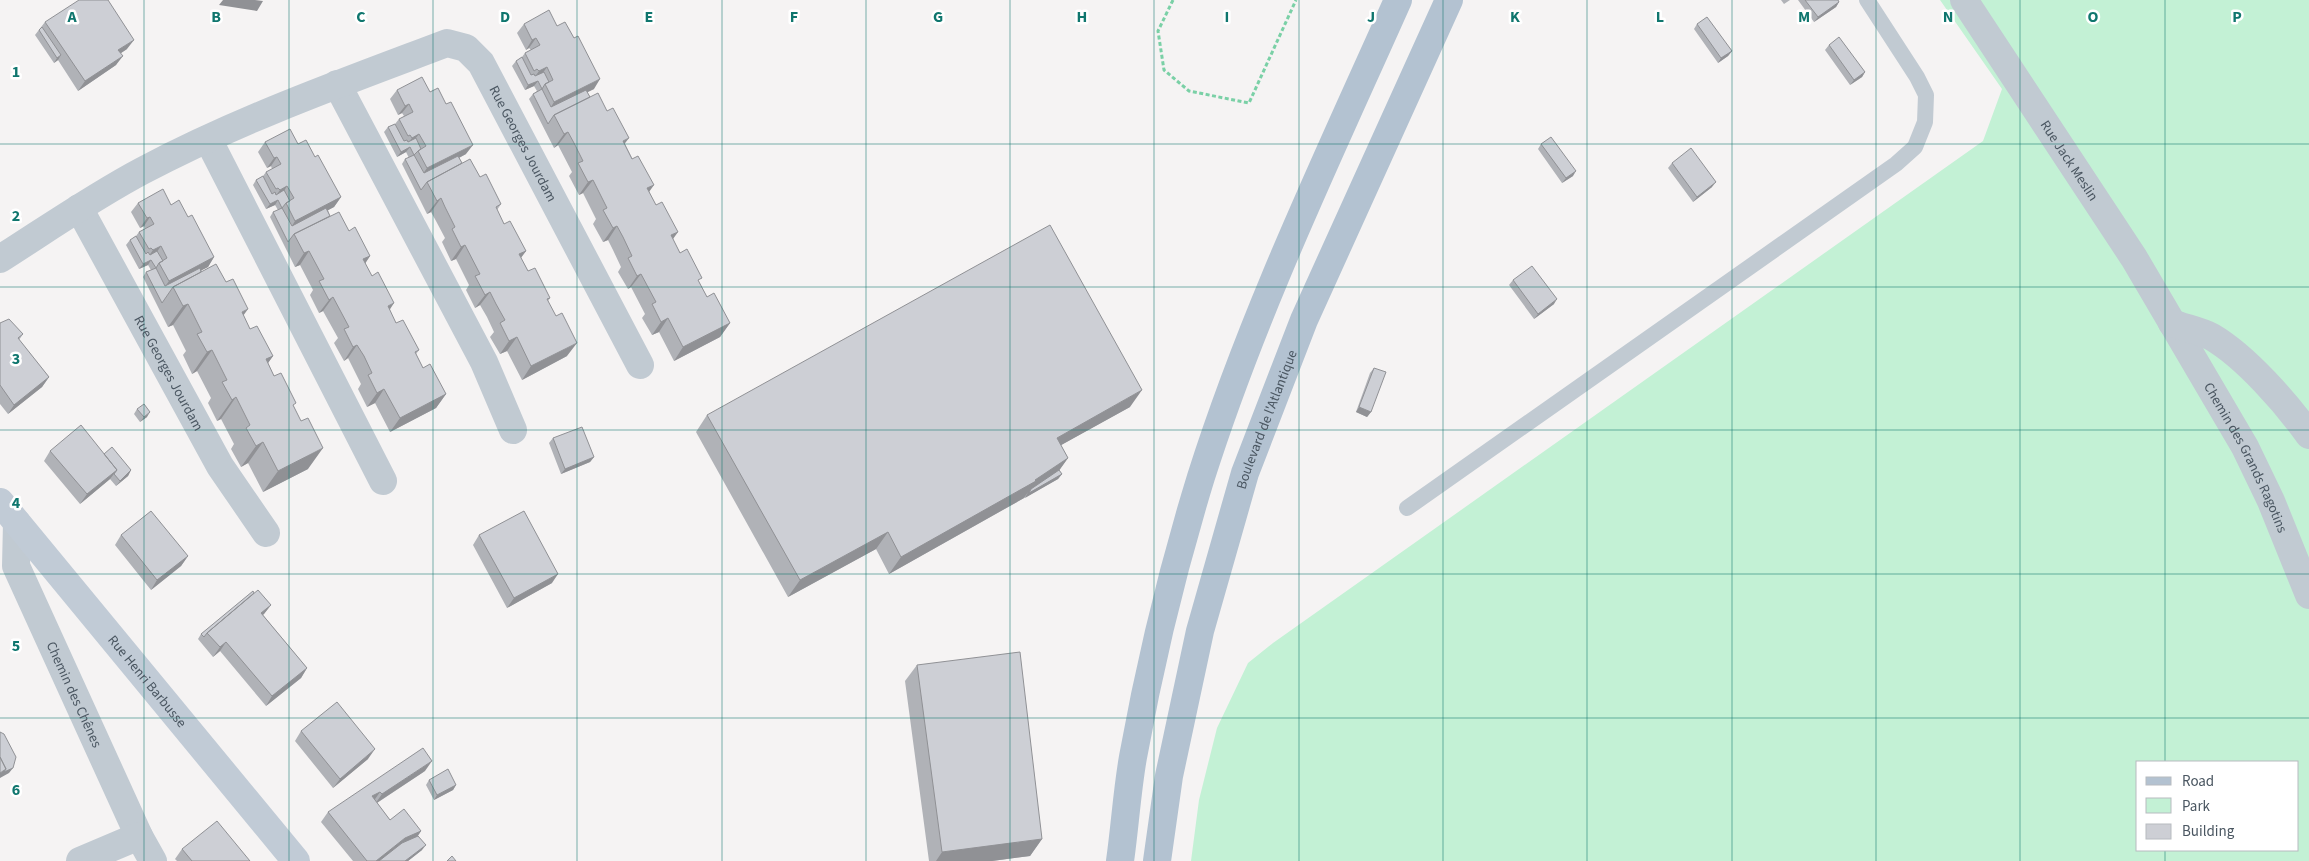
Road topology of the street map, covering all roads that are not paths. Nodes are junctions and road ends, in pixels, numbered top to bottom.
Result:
1 (1398, 0) edge
2 (1449, 0) edge
3 (1867, 0) edge
4 (1964, 0) edge
5 (337, 84) junction
6 (208, 139) junction
7 (79, 208) junction
8 (0, 259) edge
9 (2172, 323) junction
10 (640, 365) dead end
11 (513, 430) dead end
12 (2309, 436) edge
13 (383, 480) dead end
14 (1407, 508) dead end
15 (8, 513) edge
16 (266, 533) dead end
17 (2309, 595) edge
18 (139, 836) junction
19 (80, 861) edge
20 (153, 861) edge
21 (296, 861) edge
22 (1120, 861) edge
23 (1157, 861) edge

1 - 22 main road
2 - 23 main road, Boulevard de l'Atlantique
3 - 14 lane
4 - 9 street, Rue Jack Meslin
5 - 6 street, Rue Georges Jourdam
5 - 10 street, Rue Georges Jourdam
5 - 11 street
6 - 7 street, Rue Georges Jourdam
6 - 13 street
7 - 8 street, Rue Georges Jourdam
7 - 16 street, Rue Georges Jourdam
9 - 12 street
9 - 17 street, Chemin des Grands Ragotins
15 - 18 street, Chemin des Chênes
15 - 21 main road, Rue Henri Barbusse
18 - 19 street
18 - 20 street, Chemin des Chênes

